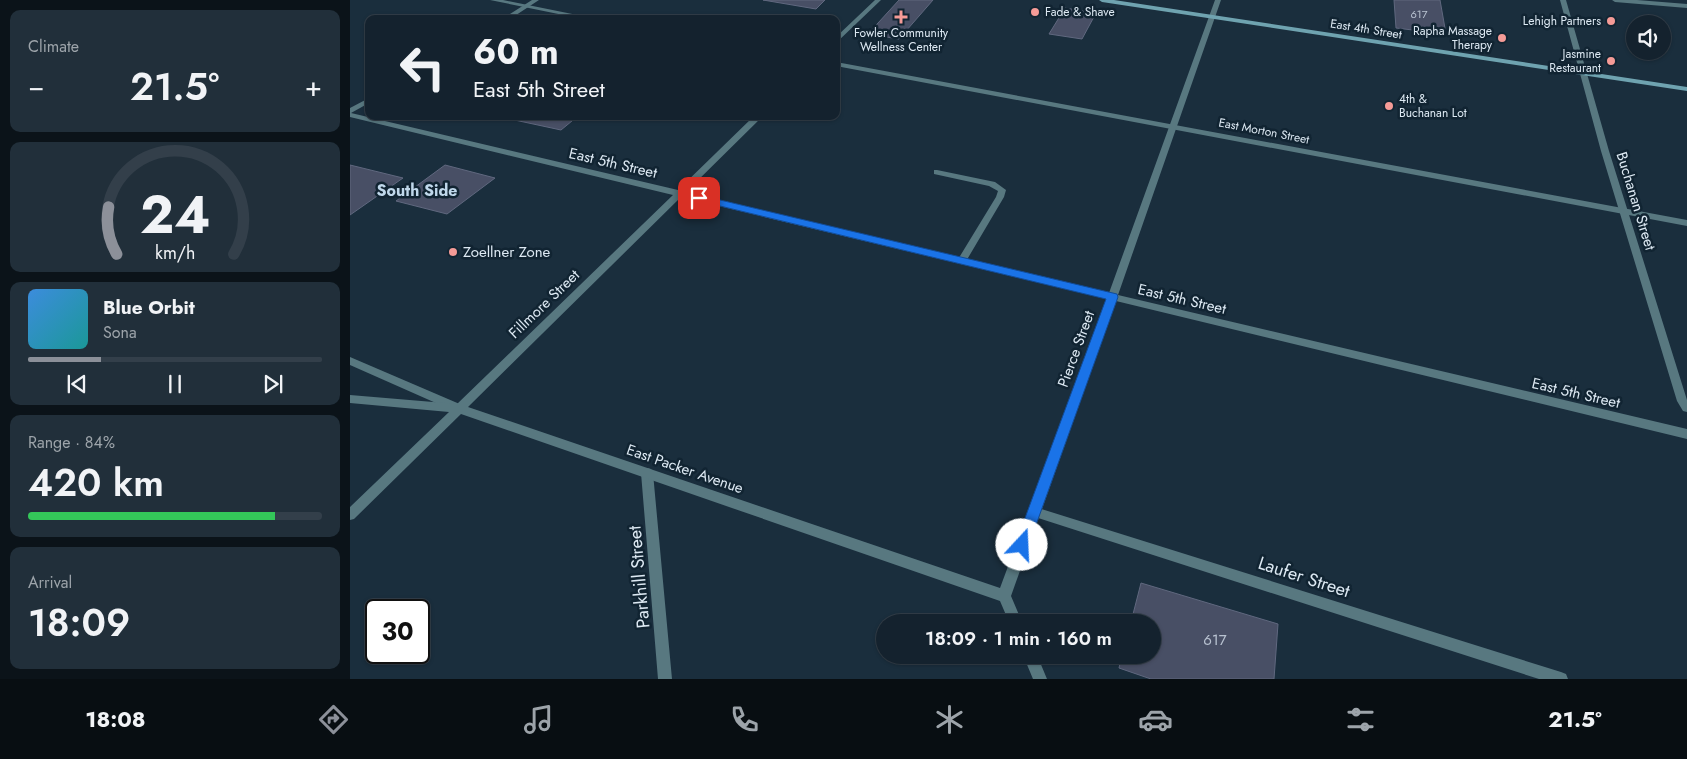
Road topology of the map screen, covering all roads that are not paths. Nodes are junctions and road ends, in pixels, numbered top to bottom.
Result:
1 (493, 0) edge
2 (536, 0) edge
3 (878, 0) edge
4 (1102, 0) edge
5 (1218, 0) edge
6 (1563, 0) edge
7 (1615, 0) edge
8 (526, 6) junction
9 (1687, 6) edge
10 (511, 15) edge
11 (573, 15) edge
12 (1212, 17) junction
13 (840, 37) edge
14 (840, 65) edge
15 (1582, 73) junction
16 (1687, 89) edge
17 (365, 102) edge
18 (350, 111) edge
19 (350, 115) edge
20 (365, 119) edge
21 (371, 120) edge
22 (755, 120) edge
23 (1174, 127) junction
24 (938, 172) dead end
25 (680, 194) junction
26 (1623, 211) junction
27 (1687, 223) edge
28 (962, 261) junction
29 (1113, 297) junction
30 (350, 361) edge
31 (350, 399) edge
32 (458, 408) junction
33 (1687, 408) edge
34 (1687, 434) edge
35 (647, 473) junction
36 (1035, 512) junction
37 (350, 515) edge
38 (1004, 596) junction
39 (1012, 614) edge
40 (1034, 664) edge
41 (665, 679) edge
42 (1040, 679) edge
43 (1561, 679) edge

1 - 8 street
2 - 8 street
3 - 13 street
4 - 12 main road, East 4th Street
5 - 12 street, Pierce Street
6 - 15 street, Buchanan Street
7 - 9 street
8 - 10 street
8 - 11 street
12 - 15 main road, East 4th Street
12 - 23 street, Pierce Street
14 - 23 street, East Morton Street
15 - 16 main road, East 4th Street
15 - 26 street, Buchanan Street
17 - 18 street
19 - 20 street, East 5th Street
21 - 25 street, East 5th Street
22 - 25 street, Fillmore Street
23 - 26 street, East Morton Street
23 - 29 street, Pierce Street
24 - 28 street
25 - 28 street, East 5th Street
25 - 32 street, Fillmore Street
26 - 27 street, East Morton Street
26 - 33 street, Buchanan Street
28 - 29 street, East 5th Street
29 - 34 street, East 5th Street
29 - 36 street, Pierce Street
30 - 32 street
31 - 32 street, East Packer Avenue
32 - 35 street, East Packer Avenue
32 - 37 street, Fillmore Street
35 - 38 street, East Packer Avenue
35 - 41 street, Parkhill Street
36 - 38 street, Pierce Street
36 - 43 street, Laufer Street
38 - 39 street
40 - 42 street

